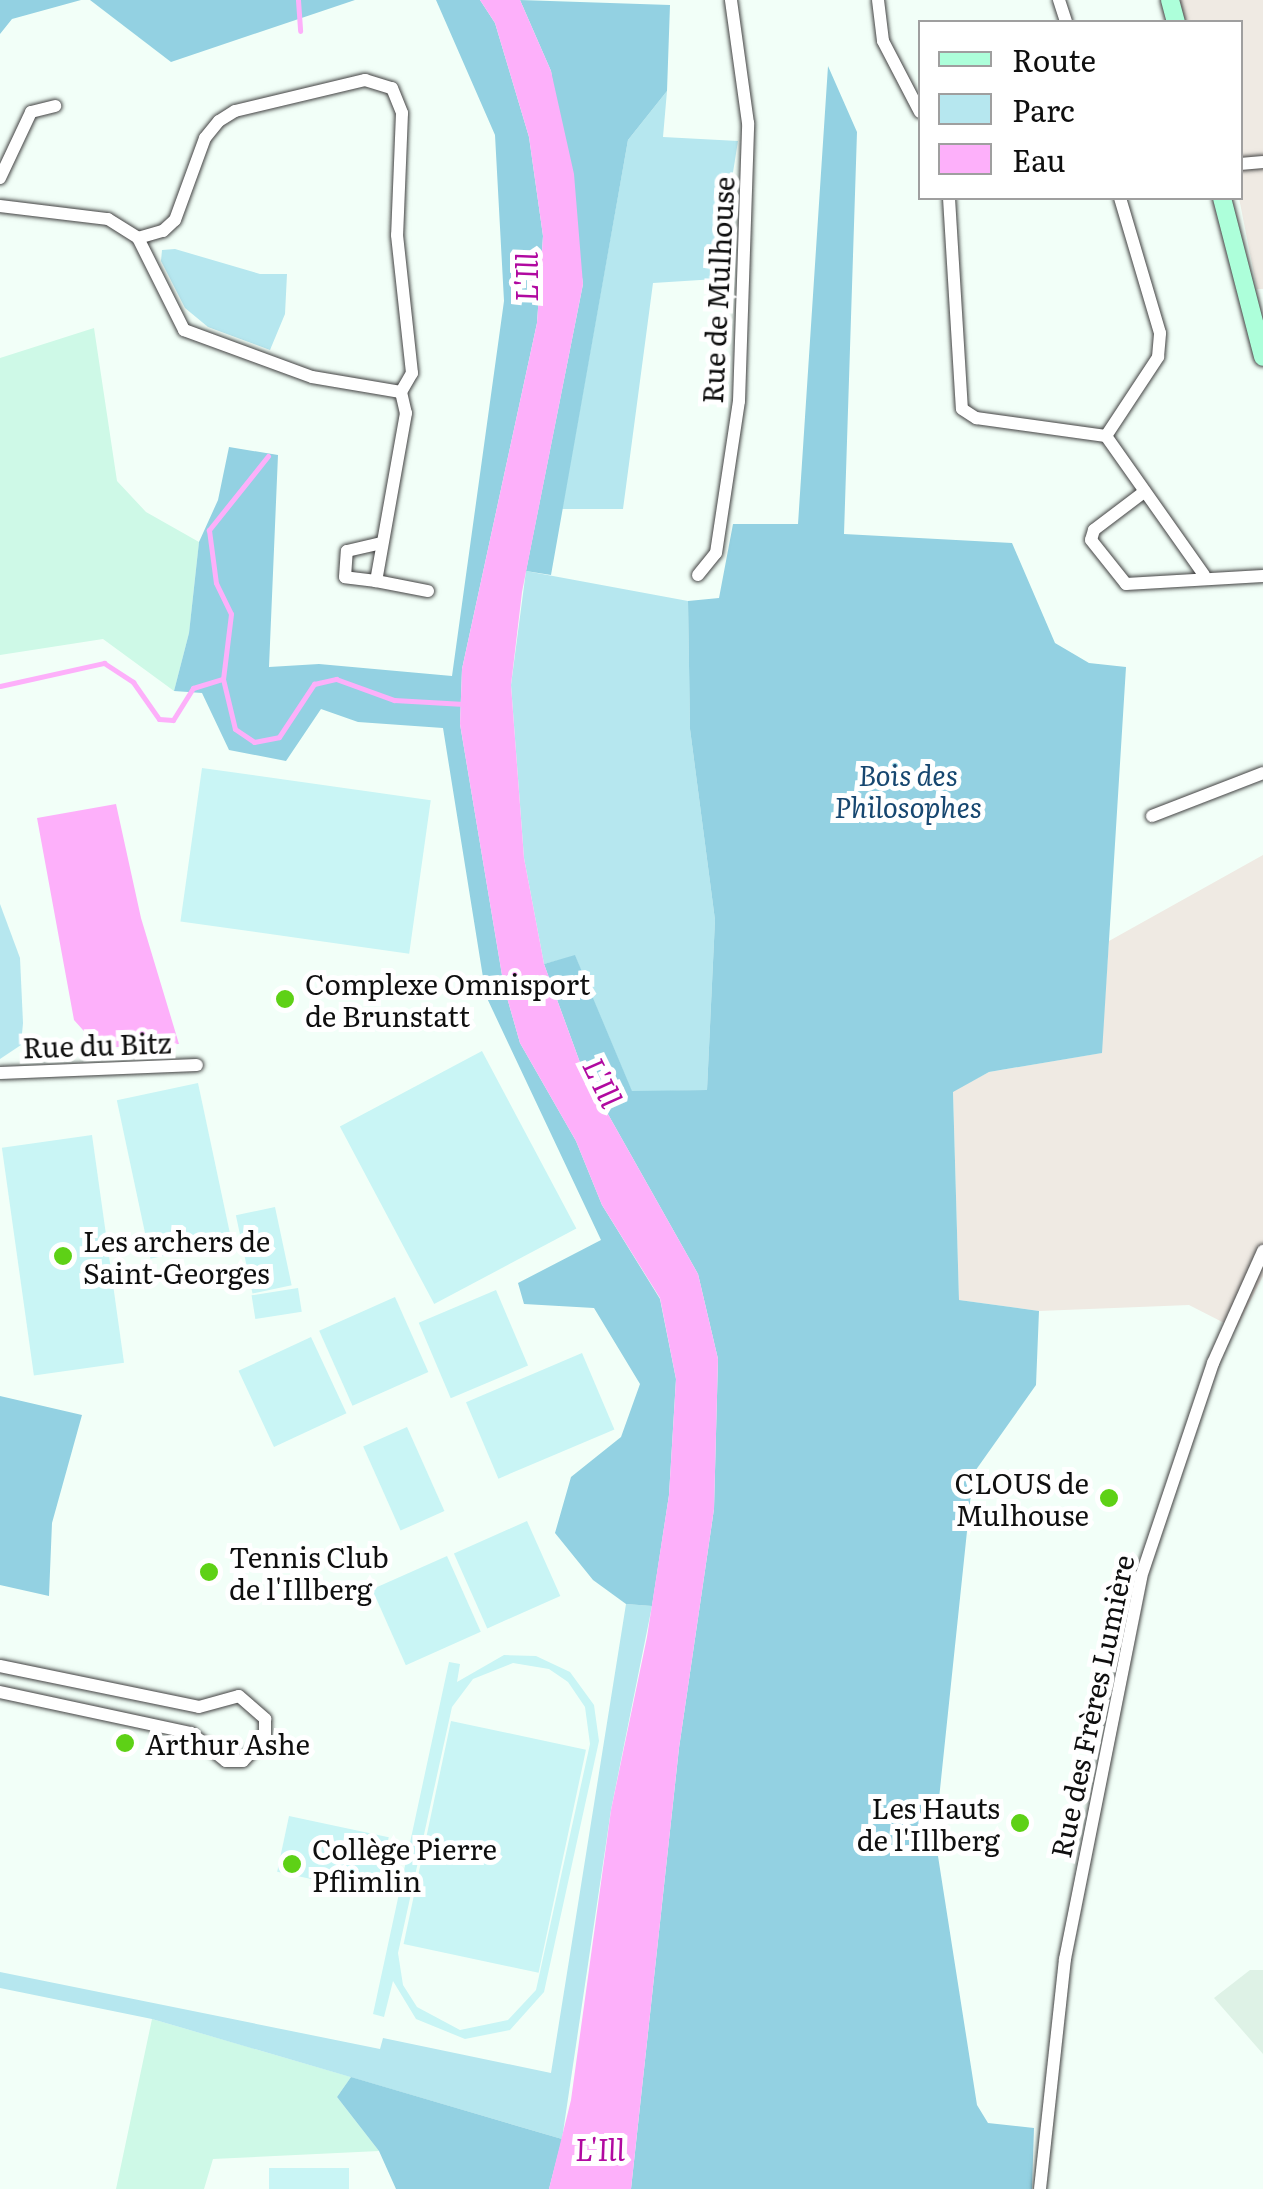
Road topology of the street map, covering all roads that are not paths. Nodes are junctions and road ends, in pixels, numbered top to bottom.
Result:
1 (730, 0) edge
2 (878, 0) edge
3 (55, 106) dead end
4 (918, 108) edge
5 (0, 178) edge
6 (949, 200) edge
7 (1121, 200) edge
8 (1223, 200) edge
9 (0, 206) edge
10 (138, 238) junction
11 (1263, 357) edge
12 (401, 392) junction
13 (1106, 436) junction
14 (1144, 492) junction
15 (382, 543) junction
16 (698, 575) dead end
17 (1204, 576) junction
18 (1263, 576) edge
19 (376, 581) junction
20 (428, 590) dead end
21 (1263, 774) edge
22 (1152, 816) dead end
23 (197, 1065) dead end
24 (0, 1073) edge
25 (1263, 1251) edge
26 (0, 1666) edge
27 (0, 1692) edge
28 (1040, 2189) edge

1 - 16 street, Rue de Mulhouse
2 - 4 street
3 - 5 street
6 - 13 street
7 - 13 street
8 - 11 main road
9 - 10 street
10 - 12 street
10 - 12 street
12 - 15 street
13 - 14 street
14 - 17 street
14 - 17 street
15 - 19 street
15 - 19 street
17 - 18 street
19 - 20 street
21 - 22 street
23 - 24 street, Rue du Bitz
25 - 28 street, Rue des Frères Lumière
26 - 27 street

